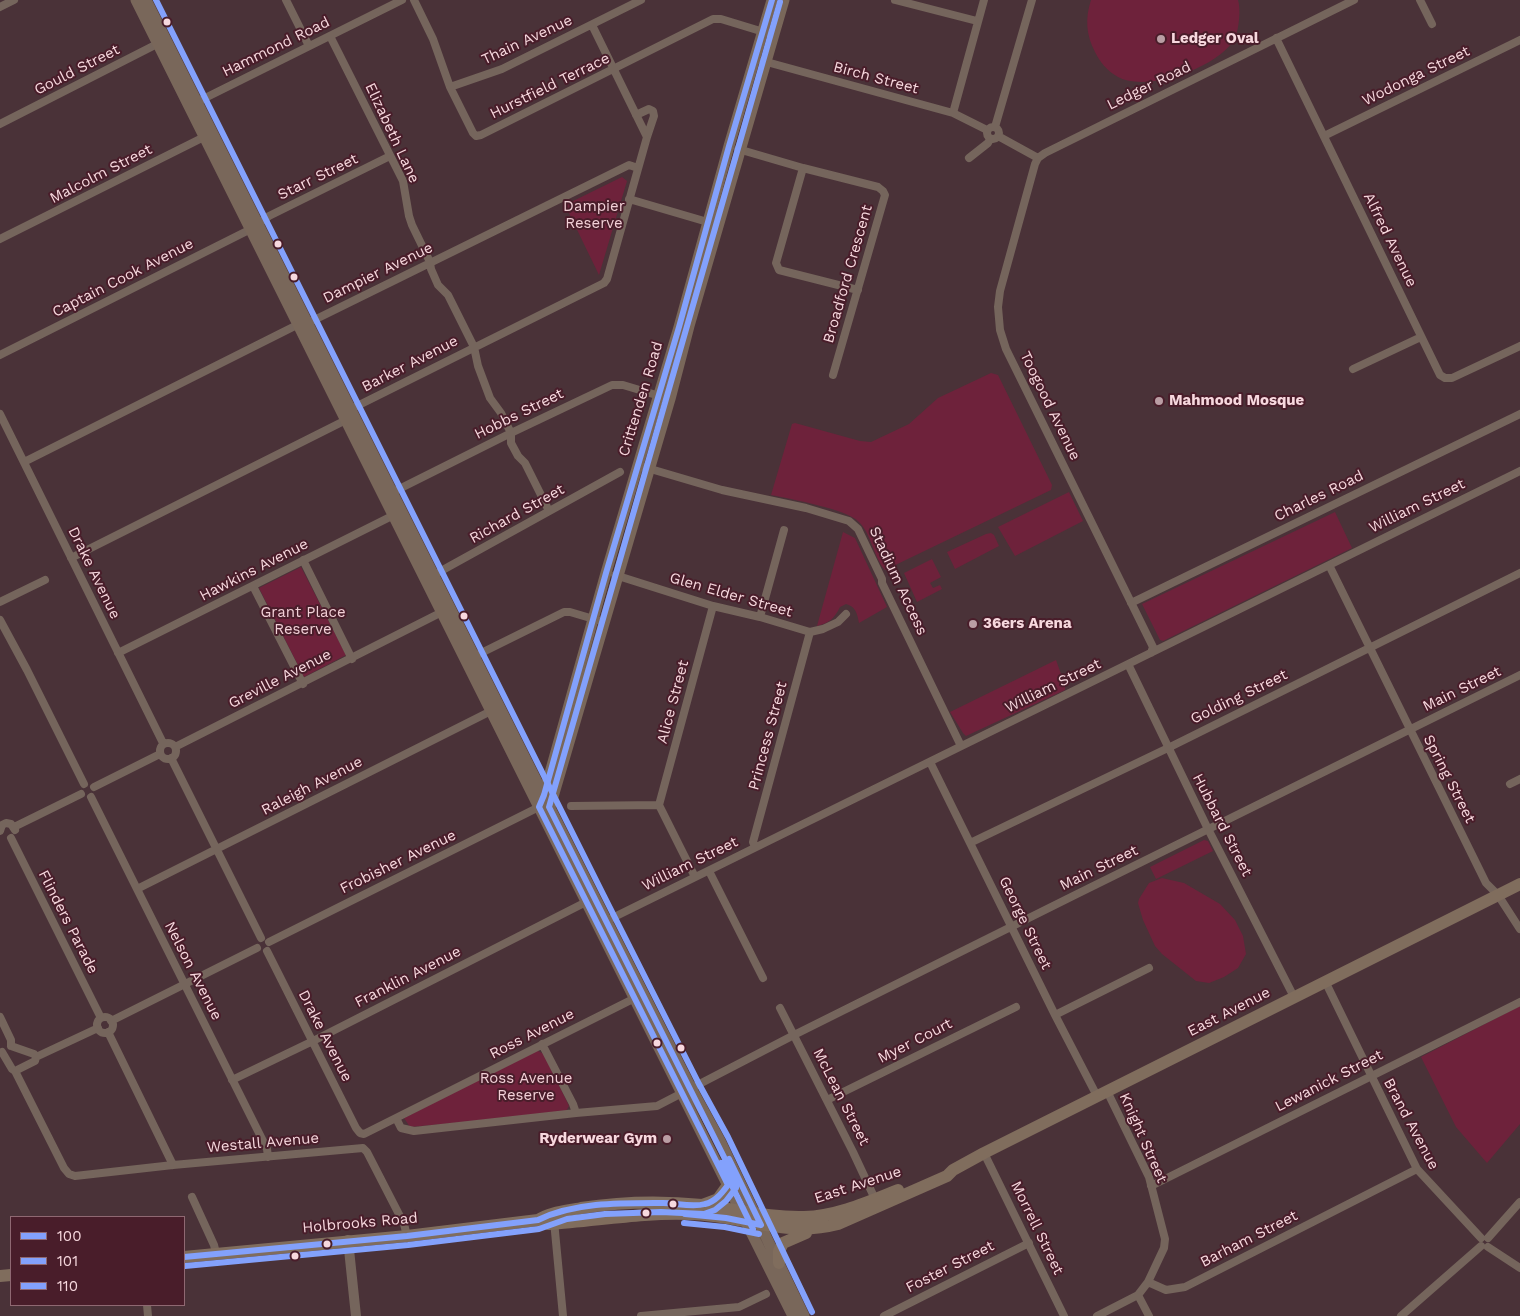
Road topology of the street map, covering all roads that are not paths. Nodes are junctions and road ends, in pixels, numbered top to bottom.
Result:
1 (14, 0) edge
2 (136, 0) edge
3 (146, 0) edge
4 (286, 0) edge
5 (402, 0) edge
6 (414, 0) edge
7 (772, 0) edge
8 (784, 0) edge
9 (895, 0) edge
10 (984, 0) edge
11 (1032, 0) edge
12 (1354, 0) edge
13 (1420, 0) edge
14 (638, 1) edge
15 (0, 7) edge
16 (977, 21) junction
17 (1432, 24) dead end
18 (592, 25) junction
19 (762, 32) junction
20 (774, 35) junction
21 (330, 36) junction
22 (1276, 38) junction
23 (1520, 40) edge
24 (162, 42) junction
25 (309, 46) junction
26 (761, 61) junction
27 (614, 70) junction
28 (450, 87) junction
29 (193, 104) junction
30 (953, 113) junction
31 (636, 115) junction
32 (0, 124) edge
33 (991, 128) junction
34 (209, 135) junction
35 (1324, 136) junction
36 (647, 137) junction
37 (994, 138) junction
38 (729, 146) junction
39 (741, 150) junction
40 (390, 156) junction
41 (969, 158) dead end
42 (1038, 158) junction
43 (638, 168) junction
44 (804, 168) junction
45 (629, 199) junction
46 (714, 224) junction
47 (254, 226) junction
48 (0, 239) edge
49 (430, 262) junction
50 (858, 290) junction
51 (303, 324) junction
52 (1421, 337) junction
53 (1520, 346) edge
54 (474, 347) junction
55 (0, 355) edge
56 (1353, 369) dead end
57 (833, 375) dead end
58 (658, 395) junction
59 (670, 399) junction
60 (350, 409) junction
61 (0, 414) edge
62 (1520, 414) edge
63 (346, 420) junction
64 (511, 432) junction
65 (24, 462) junction
66 (637, 465) junction
67 (649, 469) junction
68 (1520, 471) edge
69 (620, 472) dead end
70 (388, 495) junction
71 (549, 511) junction
72 (398, 513) junction
73 (784, 530) dead end
74 (71, 558) junction
75 (303, 560) junction
76 (1329, 565) junction
77 (606, 573) junction
78 (1520, 573) edge
79 (617, 576) junction
80 (430, 577) junction
81 (45, 580) dead end
82 (253, 586) junction
83 (0, 602) edge
84 (1131, 603) junction
85 (713, 606) junction
86 (446, 610) junction
87 (846, 614) dead end
88 (760, 617) junction
89 (593, 619) junction
90 (0, 620) edge
91 (604, 623) junction
92 (810, 632) junction
93 (1368, 648) junction
94 (118, 653) junction
95 (1151, 653) junction
96 (352, 658) junction
97 (470, 659) junction
98 (1128, 664) junction
99 (1520, 676) edge
100 (303, 684) junction
101 (496, 709) junction
102 (1409, 730) junction
103 (163, 743) junction
104 (962, 746) junction
105 (175, 747) junction
106 (1168, 748) junction
107 (160, 754) junction
108 (171, 758) junction
109 (930, 762) junction
110 (533, 774) junction
111 (550, 775) junction
112 (1520, 779) edge
113 (84, 784) junction
114 (1510, 784) dead end
115 (94, 788) junction
116 (81, 794) junction
117 (544, 795) junction
118 (91, 797) junction
119 (570, 806) dead end
120 (659, 806) junction
121 (544, 807) junction
122 (0, 816) edge
123 (14, 827) junction
124 (1209, 830) junction
125 (1, 831) edge
126 (11, 838) junction
127 (970, 843) junction
128 (755, 847) junction
129 (216, 849) junction
130 (709, 871) junction
131 (694, 877) junction
132 (1520, 884) edge
133 (136, 889) junction
134 (1498, 895) junction
135 (591, 900) junction
136 (603, 923) junction
137 (1012, 926) junction
138 (1520, 929) edge
139 (261, 938) junction
140 (270, 942) junction
141 (257, 948) junction
142 (267, 951) junction
143 (1149, 968) dead end
144 (763, 978) dead end
145 (1325, 982) junction
146 (185, 986) junction
147 (1294, 997) junction
148 (635, 998) junction
149 (1520, 1002) edge
150 (1016, 1007) dead end
151 (780, 1008) dead end
152 (1055, 1015) junction
153 (0, 1016) edge
154 (101, 1018) junction
155 (111, 1022) junction
156 (98, 1028) junction
157 (108, 1032) junction
158 (794, 1035) junction
159 (313, 1041) junction
160 (542, 1044) junction
161 (11, 1046) junction
162 (1, 1052) edge
163 (36, 1057) junction
164 (15, 1071) junction
165 (1370, 1076) junction
166 (232, 1080) junction
167 (687, 1091) junction
168 (1102, 1094) junction
169 (828, 1100) junction
170 (576, 1113) junction
171 (396, 1118) junction
172 (360, 1133) joint
173 (984, 1153) junction
174 (268, 1157) junction
175 (173, 1165) junction
176 (1417, 1169) junction
177 (953, 1170) junction
178 (728, 1185) junction
179 (1151, 1186) junction
180 (192, 1197) dead end
181 (875, 1199) junction
182 (1520, 1202) edge
183 (702, 1205) junction
184 (751, 1218) junction
185 (553, 1219) junction
186 (820, 1228) junction
187 (407, 1236) junction
188 (348, 1240) junction
189 (1484, 1242) junction
190 (1029, 1243) junction
191 (216, 1253) junction
192 (185, 1257) edge
193 (779, 1263) junction
194 (1520, 1268) edge
195 (1148, 1282) junction
196 (766, 1294) dead end
197 (1138, 1295) junction
198 (356, 1316) edge
199 (563, 1316) edge
200 (641, 1316) edge
201 (794, 1316) edge
202 (804, 1316) edge
203 (884, 1316) edge
204 (1064, 1316) edge
205 (1097, 1316) edge
206 (1149, 1316) edge
207 (1402, 1316) edge

1 - 15 street
2 - 24 main road
3 - 24 main road
4 - 25 street
5 - 21 street, Hammond Road
6 - 28 street, Hurstfield Terrace
7 - 19 main road, Crittenden Road
8 - 20 main road, Crittenden Road
9 - 16 street
10 - 16 street
11 - 33 street
12 - 22 street, Ledger Road
13 - 17 street
14 - 18 street, Thain Avenue
16 - 30 street
18 - 27 street
18 - 28 street, Thain Avenue
19 - 20 street, Hurstfield Terrace
19 - 26 main road, Crittenden Road
19 - 27 street, Hurstfield Terrace
20 - 26 main road, Crittenden Road
21 - 25 street, Hammond Road
21 - 40 street, Elizabeth Lane
22 - 35 street, Alfred Avenue
22 - 42 street, Ledger Road
23 - 35 street, Wodonga Street
24 - 29 main road
24 - 32 street, Gould Street
25 - 29 street, Hammond Road
26 - 30 street, Birch Street
26 - 38 main road, Crittenden Road
26 - 39 main road, Crittenden Road
27 - 28 street, Hurstfield Terrace
27 - 31 street
29 - 34 main road
30 - 33 street, Birch Street
31 - 36 street
31 - 36 street, Barker Avenue
33 - 37 street
34 - 47 main road
34 - 48 street, Malcolm Street
35 - 52 street, Alfred Avenue
36 - 43 street, Barker Avenue
37 - 41 street
37 - 42 street
38 - 39 street, Broadford Crescent
38 - 46 main road, Crittenden Road
39 - 44 street, Broadford Crescent
39 - 46 main road, Crittenden Road
40 - 47 street, Starr Street
40 - 49 street, Elizabeth Lane
42 - 84 street, Toogood Avenue
43 - 45 street, Barker Avenue
43 - 49 street, Dampier Avenue
44 - 50 street, Broadford Crescent
44 - 50 street
45 - 46 street
45 - 54 street, Barker Avenue
46 - 58 main road, Crittenden Road
46 - 59 main road, Crittenden Road
47 - 51 main road
47 - 55 street, Captain Cook Avenue
49 - 51 street, Dampier Avenue
49 - 54 street, Elizabeth Lane
50 - 57 street, Broadford Crescent
51 - 60 main road
51 - 63 main road
51 - 65 street, Dampier Avenue
52 - 53 street, Alfred Avenue
52 - 56 street
54 - 60 street, Barker Avenue
54 - 64 street, Elizabeth Lane
58 - 59 street, Hobbs Street
58 - 64 street, Hobbs Street
58 - 66 main road, Crittenden Road
59 - 67 main road, Crittenden Road
60 - 63 street, Barker Avenue
60 - 70 main road
61 - 65 street, Drake Avenue
62 - 84 street, Charles Road
63 - 70 main road
63 - 74 street
64 - 70 street, Hobbs Street
64 - 71 street, Elizabeth Lane
65 - 74 street, Drake Avenue
66 - 67 street, Stadium Access
66 - 77 main road, Crittenden Road
67 - 79 main road, Crittenden Road
67 - 104 street, Stadium Access
68 - 76 street, William Street
69 - 71 street, Richard Street
70 - 72 main road
71 - 80 street, Richard Street
72 - 75 street, Hawkins Avenue
72 - 80 main road
73 - 88 street
74 - 94 street, Drake Avenue
75 - 82 street, Hawkins Avenue
75 - 96 street
76 - 93 street, Spring Street
76 - 95 street, William Street
77 - 79 street, Glen Elder Street
77 - 89 main road, Crittenden Road
78 - 93 street, Golding Street
79 - 85 street, Glen Elder Street
79 - 91 main road, Crittenden Road
80 - 86 main road
81 - 83 street
82 - 94 street, Hawkins Avenue
82 - 100 street
84 - 95 street, Toogood Avenue
85 - 88 street, Glen Elder Street
85 - 120 street, Alice Street
86 - 96 street, Greville Avenue
86 - 97 main road
87 - 92 street
88 - 92 street, Glen Elder Street
89 - 91 street
89 - 97 street
89 - 111 main road, Crittenden Road
90 - 113 street
91 - 121 main road, Crittenden Road
92 - 128 street, Princess Street
93 - 102 street, Spring Street
93 - 106 street, Golding Street
94 - 103 street, Drake Avenue
95 - 98 street, William Street
96 - 100 street, Greville Avenue
97 - 101 main road
98 - 104 street, William Street
98 - 106 street, Hubbard Street
99 - 102 street, Main Street
100 - 105 street, Greville Avenue
101 - 110 main road
101 - 121 main road
101 - 129 street, Raleigh Avenue
102 - 124 street, Main Street
102 - 134 street, Spring Street
103 - 105 street
103 - 107 street
104 - 109 street, William Street
105 - 108 street
106 - 124 street, Hubbard Street
106 - 127 street, Golding Street
107 - 108 street
107 - 115 street
108 - 129 street
109 - 127 street, George Street
109 - 128 street, William Street
110 - 111 main road
110 - 117 main road
111 - 117 main road, Crittenden Road
112 - 114 street
113 - 115 street
113 - 116 street
115 - 118 street
116 - 118 street
116 - 123 street
117 - 121 main road
118 - 133 street, Nelson Avenue
119 - 120 street
120 - 131 street
121 - 135 main road
121 - 140 street, Frobisher Avenue
122 - 125 street
123 - 125 street
123 - 126 street
124 - 137 street, Main Street
124 - 147 street, Hubbard Street
125 - 126 street
126 - 154 street, Flinders Parade
127 - 137 street, George Street
128 - 130 street, William Street
129 - 133 street, Raleigh Avenue
129 - 139 street
130 - 131 street, William Street
130 - 144 street
131 - 136 street, William Street
132 - 134 main road, East Avenue
133 - 146 street, Nelson Avenue
134 - 138 street, Spring Street
134 - 145 main road, East Avenue
135 - 136 main road
135 - 159 street, Franklin Avenue
136 - 148 main road
136 - 167 main road
137 - 152 street, George Street
137 - 158 street, Main Street
139 - 140 street
139 - 141 street
140 - 142 street
141 - 142 street
141 - 146 street
142 - 159 street, Drake Avenue
143 - 152 street
145 - 147 main road, East Avenue
145 - 165 street, Brand Avenue
146 - 155 street
146 - 166 street, Nelson Avenue
147 - 168 main road, East Avenue
148 - 160 street, Ross Avenue
148 - 167 main road
149 - 165 street, Lewanick Street
150 - 169 street, Myer Court
151 - 158 street, McLean Street
152 - 168 street, George Street
153 - 161 street
154 - 155 street
154 - 156 street
155 - 157 street
156 - 157 street
156 - 163 street
157 - 175 street
158 - 167 street, Main Street
158 - 169 street, McLean Street
159 - 166 street, Franklin Avenue
159 - 172 street, Drake Avenue
160 - 170 street
160 - 171 street, Ross Avenue
161 - 162 street
161 - 163 street
162 - 164 street
163 - 164 street
164 - 175 street, Westall Avenue
165 - 176 street, Brand Avenue
165 - 179 street, Lewanick Street
166 - 174 street, Nelson Avenue
167 - 170 street, Main Street
167 - 178 main road
167 - 184 main road
168 - 173 main road, East Avenue
168 - 179 street, Knight Street
169 - 181 street, McLean Street
170 - 171 street, Main Street
171 - 172 street, Ross Avenue
173 - 177 main road, East Avenue
173 - 190 street, Morrell Street
174 - 175 street, Westall Avenue
174 - 187 street, Westall Avenue
176 - 189 street, Brand Avenue
176 - 195 street, Barham Street
177 - 181 main road, East Avenue
177 - 186 main road, East Avenue
178 - 183 main road
178 - 184 main road
179 - 195 street, Knight Street
180 - 191 street
181 - 184 main road, East Avenue
182 - 189 street
183 - 184 main road, Holbrooks Road
183 - 185 main road, Holbrooks Road
184 - 185 main road, Holbrooks Road
184 - 186 main road, East Avenue
184 - 193 main road
184 - 201 main road
185 - 187 main road, Holbrooks Road
185 - 199 street
186 - 193 main road
187 - 188 main road, Holbrooks Road
188 - 191 main road, Holbrooks Road
188 - 198 street
189 - 194 street, Brand Avenue
189 - 207 street
190 - 203 street, Foster Street
190 - 204 street, Morrell Street
191 - 192 main road, Holbrooks Road
193 - 202 main road
195 - 197 street
196 - 200 street
197 - 205 street
197 - 206 street

